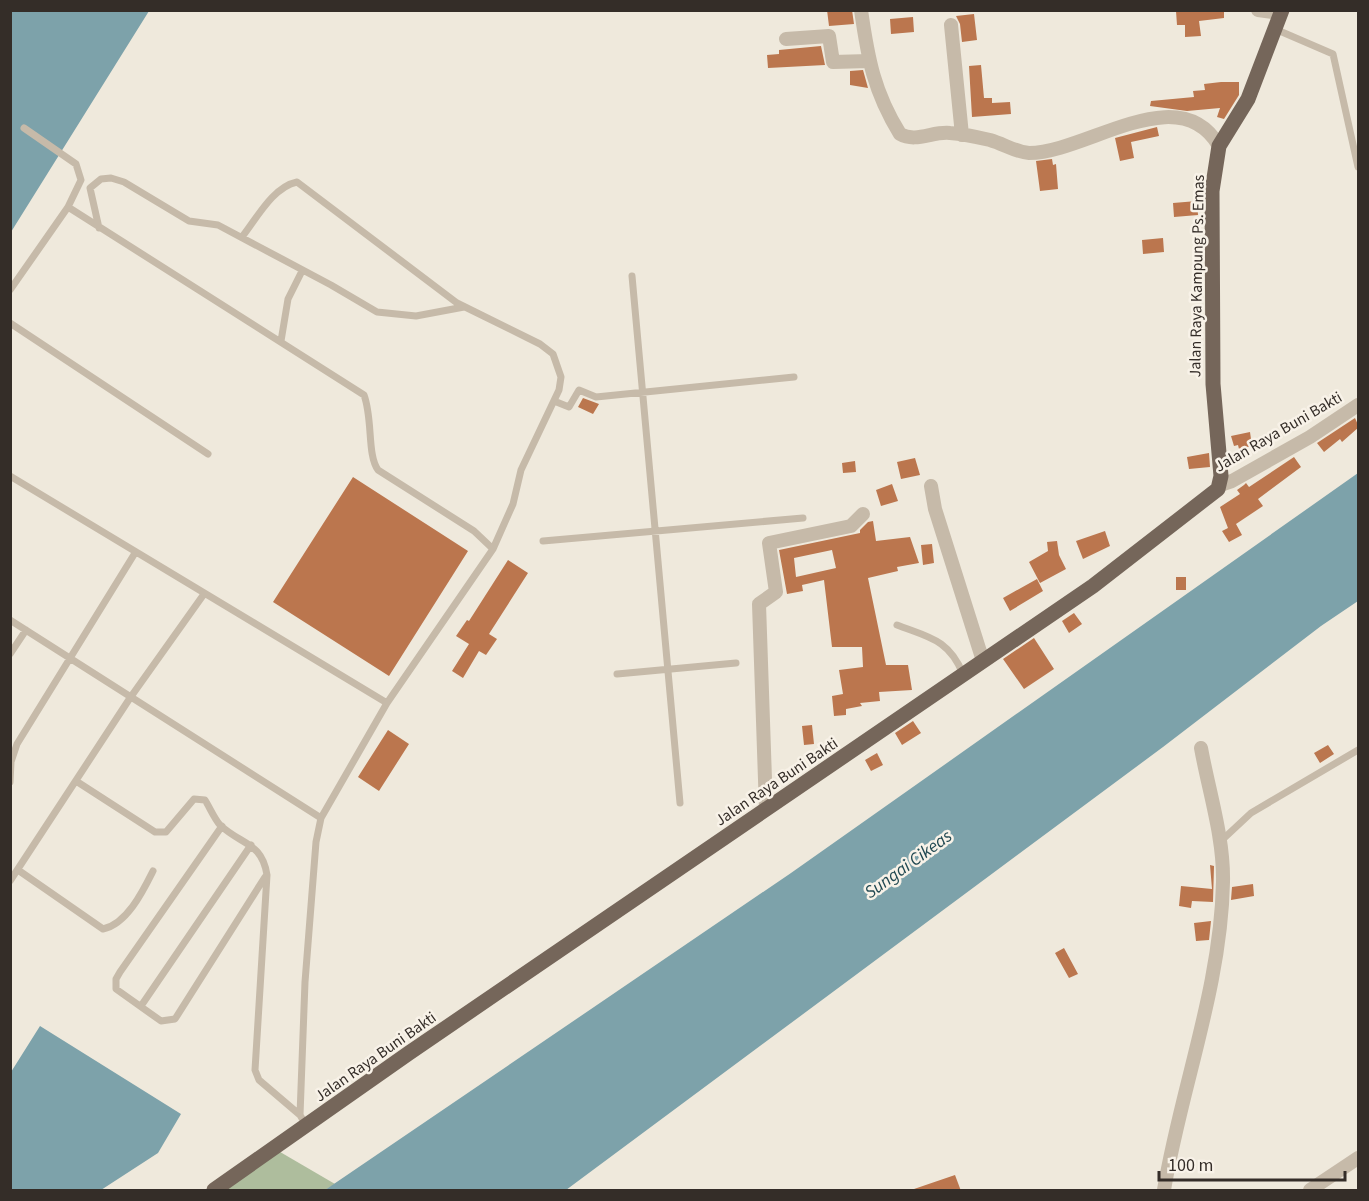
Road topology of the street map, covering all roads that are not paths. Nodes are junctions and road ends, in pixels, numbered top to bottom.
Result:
1 (861, 10) edge
2 (1258, 10) edge
3 (1281, 12) edge
4 (951, 25) dead end
5 (1275, 29) junction
6 (786, 39) dead end
7 (869, 61) junction
8 (24, 128) dead end
9 (962, 135) junction
10 (1219, 146) junction
11 (1359, 167) edge
12 (68, 207) junction
13 (99, 228) junction
14 (242, 237) junction
15 (302, 271) junction
16 (632, 276) dead end
17 (10, 290) edge
18 (465, 307) junction
19 (10, 323) edge
20 (281, 341) junction
21 (794, 377) dead end
22 (643, 392) junction
23 (554, 401) junction
24 (1359, 405) edge
25 (208, 454) dead end
26 (10, 476) edge
27 (1220, 484) junction
28 (932, 486) dead end
29 (863, 514) dead end
30 (803, 518) dead end
31 (655, 531) junction
32 (543, 541) dead end
33 (493, 549) junction
34 (135, 553) junction
35 (204, 594) junction
36 (10, 620) edge
37 (897, 625) dead end
38 (26, 630) junction
39 (10, 654) edge
40 (69, 658) junction
41 (983, 661) junction
42 (736, 663) dead end
43 (668, 669) junction
44 (617, 674) dead end
45 (963, 674) junction
46 (130, 698) junction
47 (387, 703) junction
48 (1201, 748) dead end
49 (1359, 750) edge
50 (76, 781) junction
51 (10, 782) edge
52 (680, 803) dead end
53 (766, 809) junction
54 (321, 818) junction
55 (222, 826) junction
56 (1219, 843) junction
57 (251, 845) junction
58 (18, 870) junction
59 (153, 871) dead end
60 (267, 875) junction
61 (10, 881) edge
62 (141, 1006) junction
63 (303, 1121) junction
64 (1359, 1158) edge
65 (214, 1191) edge
66 (1164, 1191) edge
67 (1310, 1191) edge

1 - 7 street
2 - 3 street
3 - 5 main road, Jalan Raya Kampung Ps. Emas
4 - 9 street
5 - 10 main road, Jalan Raya Kampung Ps. Emas
5 - 11 lane
6 - 7 street
7 - 9 street
8 - 12 lane
9 - 10 street
10 - 27 main road, Jalan Raya Kampung Ps. Emas
12 - 13 lane
12 - 17 lane
13 - 14 lane
13 - 20 lane
14 - 15 lane
14 - 18 lane
15 - 18 lane
15 - 20 lane
16 - 22 lane
18 - 23 lane
19 - 25 lane
20 - 33 lane
21 - 22 lane
22 - 23 lane
22 - 31 lane
23 - 33 lane
24 - 27 street, Jalan Raya Buni Bakti
26 - 34 lane
27 - 41 main road, Jalan Raya Buni Bakti
28 - 41 street
29 - 53 street
30 - 31 lane
31 - 32 lane
31 - 43 lane
33 - 47 lane
34 - 35 lane
34 - 40 lane
35 - 46 lane
35 - 47 lane
36 - 38 lane
37 - 45 lane
38 - 39 lane
38 - 40 lane
40 - 46 lane
40 - 51 lane
41 - 45 main road, Jalan Raya Buni Bakti
42 - 43 lane
43 - 44 lane
43 - 52 lane
45 - 53 main road, Jalan Raya Buni Bakti
46 - 50 lane
46 - 54 lane
47 - 54 lane
48 - 56 street
49 - 56 lane
50 - 55 lane
50 - 58 lane
53 - 63 main road, Jalan Raya Buni Bakti
54 - 63 lane
55 - 57 lane
55 - 62 lane
56 - 66 street
57 - 60 lane
57 - 62 lane
58 - 59 lane
58 - 61 lane
60 - 62 lane
60 - 63 lane
63 - 65 main road, Jalan Raya Buni Bakti
64 - 67 street

